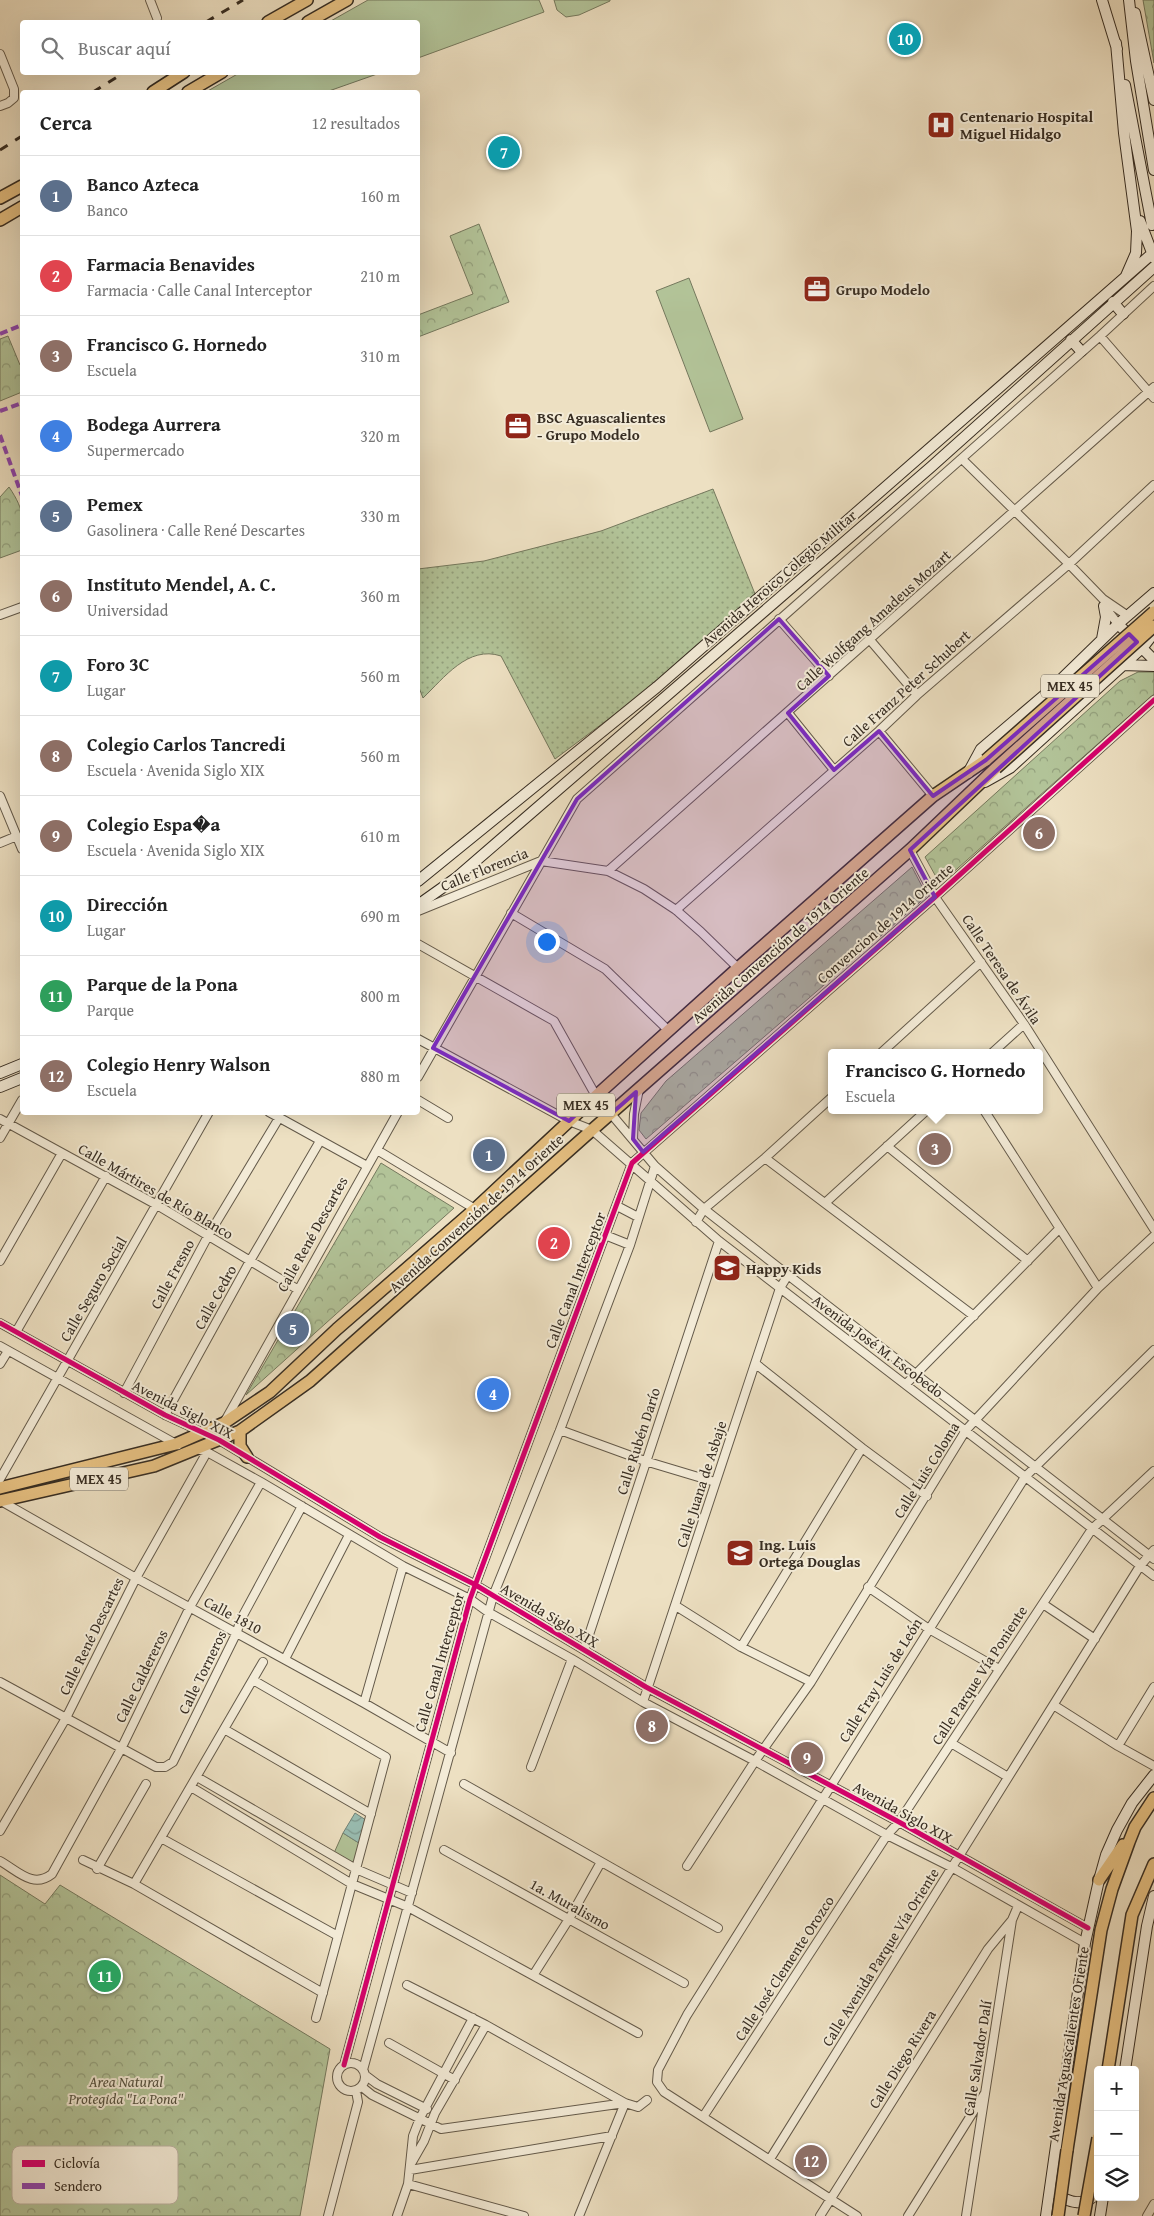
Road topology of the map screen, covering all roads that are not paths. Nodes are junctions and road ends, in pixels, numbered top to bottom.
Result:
1 (150, 0) edge
2 (307, 0) edge
3 (347, 0) edge
4 (1102, 0) edge
5 (1130, 0) edge
6 (157, 18) dead end
7 (272, 20) edge
8 (312, 20) edge
9 (1116, 43) junction
10 (0, 54) edge
11 (179, 75) edge
12 (217, 75) edge
13 (156, 90) edge
14 (191, 90) edge
15 (1154, 100) edge
16 (0, 106) edge
17 (1154, 170) edge
18 (20, 187) edge
19 (0, 198) edge
20 (1135, 206) junction
21 (20, 209) edge
22 (0, 220) edge
23 (1152, 225) dead end
24 (1153, 255) edge
25 (1154, 267) edge
26 (1124, 279) junction
27 (1154, 286) edge
28 (1113, 302) junction
29 (1123, 314) junction
30 (1100, 336) junction
31 (1071, 340) junction
32 (1081, 351) junction
33 (1152, 393) edge
34 (962, 459) junction
35 (1154, 485) edge
36 (1016, 511) junction
37 (1069, 564) junction
38 (1154, 593) edge
39 (1104, 603) junction
40 (20, 608) edge
41 (1154, 612) edge
42 (0, 614) edge
43 (1128, 616) junction
44 (779, 618) junction
45 (1118, 624) junction
46 (1153, 635) edge
47 (870, 640) junction
48 (1102, 640) junction
49 (1143, 647) junction
50 (1154, 660) edge
51 (1122, 665) junction
52 (1154, 666) edge
53 (829, 676) junction
54 (917, 695) junction
55 (1154, 700) edge
56 (788, 713) junction
57 (879, 731) junction
58 (834, 770) junction
59 (968, 773) junction
60 (981, 784) junction
61 (0, 796) edge
62 (933, 796) junction
63 (17, 836) junction
64 (0, 843) edge
65 (20, 844) edge
66 (910, 850) junction
67 (541, 861) junction
68 (608, 871) junction
69 (420, 879) edge
70 (936, 896) junction
71 (420, 904) edge
72 (420, 910) edge
73 (676, 910) junction
74 (511, 913) junction
75 (420, 945) edge
76 (981, 962) junction
77 (738, 968) junction
78 (474, 977) junction
79 (1024, 1024) junction
80 (669, 1031) junction
81 (420, 1040) edge
82 (433, 1048) junction
83 (885, 1049) edge
84 (996, 1049) edge
85 (1040, 1049) edge
86 (1043, 1054) edge
87 (20, 1065) edge
88 (0, 1073) edge
89 (420, 1073) edge
90 (20, 1079) edge
91 (0, 1087) edge
92 (639, 1089) junction
93 (596, 1096) junction
94 (420, 1101) edge
95 (828, 1101) edge
96 (20, 1103) edge
97 (612, 1113) junction
98 (923, 1114) edge
99 (986, 1114) edge
100 (207, 1115) edge
101 (274, 1115) edge
102 (396, 1115) edge
103 (279, 1118) junction
104 (448, 1118) dead end
105 (0, 1119) edge
106 (569, 1121) junction
107 (8, 1124) junction
108 (592, 1130) junction
109 (0, 1138) edge
110 (633, 1139) junction
111 (320, 1141) junction
112 (887, 1146) junction
113 (377, 1150) junction
114 (643, 1152) junction
115 (62, 1153) junction
116 (765, 1158) junction
117 (632, 1164) junction
118 (367, 1166) junction
119 (656, 1166) junction
120 (106, 1176) junction
121 (652, 1182) junction
122 (825, 1203) junction
123 (157, 1205) junction
124 (617, 1206) junction
125 (475, 1209) junction
126 (704, 1209) junction
127 (638, 1217) junction
128 (696, 1222) junction
129 (1059, 1230) junction
130 (1154, 1230) edge
131 (605, 1235) junction
132 (208, 1236) junction
133 (1154, 1236) edge
134 (720, 1241) junction
135 (630, 1245) junction
136 (0, 1261) edge
137 (250, 1261) junction
138 (1028, 1261) junction
139 (788, 1275) junction
140 (780, 1288) junction
141 (1098, 1288) junction
142 (297, 1289) junction
143 (974, 1316) junction
144 (0, 1323) edge
145 (16, 1332) junction
146 (0, 1346) edge
147 (1154, 1350) edge
148 (8, 1351) junction
149 (68, 1360) junction
150 (0, 1364) edge
151 (756, 1364) junction
152 (916, 1374) junction
153 (58, 1377) junction
154 (906, 1384) junction
155 (124, 1393) junction
156 (165, 1415) junction
157 (974, 1420) junction
158 (224, 1423) junction
159 (560, 1430) junction
160 (966, 1430) junction
161 (240, 1431) junction
162 (201, 1432) junction
163 (219, 1440) junction
164 (176, 1444) junction
165 (862, 1448) junction
166 (202, 1451) junction
167 (247, 1457) junction
168 (645, 1461) junction
169 (1035, 1467) junction
170 (1154, 1471) edge
171 (1026, 1477) junction
172 (0, 1479) edge
173 (261, 1482) junction
174 (715, 1482) junction
175 (0, 1488) edge
176 (927, 1496) junction
177 (1, 1501) edge
178 (302, 1506) junction
179 (1104, 1521) junction
180 (1092, 1529) junction
181 (350, 1536) junction
182 (1152, 1555) edge
183 (403, 1566) junction
184 (1140, 1566) junction
185 (1154, 1576) edge
186 (136, 1578) junction
187 (474, 1584) junction
188 (868, 1587) junction
189 (493, 1596) junction
190 (470, 1598) junction
191 (1043, 1604) junction
192 (676, 1606) junction
193 (190, 1607) junction
194 (488, 1612) junction
195 (929, 1629) junction
196 (238, 1632) junction
197 (1095, 1639) junction
198 (741, 1647) junction
199 (584, 1650) junction
200 (572, 1658) junction
201 (285, 1659) junction
202 (263, 1662) dead end
203 (1000, 1669) junction
204 (253, 1680) junction
205 (0, 1682) edge
206 (811, 1682) junction
207 (646, 1687) junction
208 (1154, 1687) edge
209 (643, 1702) junction
210 (364, 1703) junction
211 (1055, 1706) junction
212 (66, 1718) junction
213 (224, 1729) junction
214 (430, 1741) junction
215 (951, 1743) junction
216 (1118, 1746) junction
217 (121, 1749) junction
218 (764, 1751) junction
219 (451, 1753) junction
220 (755, 1761) junction
221 (1154, 1766) edge
222 (530, 1767) dead end
223 (1154, 1775) edge
224 (197, 1777) junction
225 (1008, 1777) junction
226 (146, 1784) dead end
227 (464, 1784) dead end
228 (830, 1786) junction
229 (191, 1787) junction
230 (1154, 1798) edge
231 (824, 1800) junction
232 (371, 1814) junction
233 (899, 1822) junction
234 (1135, 1827) junction
235 (0, 1831) edge
236 (887, 1835) junction
237 (161, 1838) junction
238 (444, 1850) dead end
239 (958, 1856) junction
240 (83, 1860) dead end
241 (0, 1861) edge
242 (601, 1862) junction
243 (1154, 1864) edge
244 (687, 1866) dead end
245 (953, 1868) junction
246 (98, 1869) junction
247 (356, 1869) junction
248 (1099, 1880) junction
249 (134, 1884) junction
250 (352, 1884) junction
251 (392, 1884) junction
252 (412, 1893) junction
253 (1154, 1896) edge
254 (388, 1898) junction
255 (1018, 1906) junction
256 (408, 1907) junction
257 (569, 1919) junction
258 (1012, 1920) junction
259 (718, 1928) dead end
260 (1088, 1928) junction
261 (338, 1936) junction
262 (1085, 1944) junction
263 (534, 1974) junction
264 (684, 1983) dead end
265 (407, 1985) dead end
266 (323, 1993) junction
267 (316, 2018) dead end
268 (473, 2018) junction
269 (486, 2025) junction
270 (638, 2033) dead end
271 (389, 2043) dead end
272 (344, 2065) junction
273 (1109, 2066) edge
274 (1126, 2066) edge
275 (364, 2073) junction
276 (443, 2074) junction
277 (455, 2080) junction
278 (359, 2089) junction
279 (986, 2090) junction
280 (647, 2100) dead end
281 (625, 2103) junction
282 (424, 2107) junction
283 (435, 2113) junction
284 (703, 2117) junction
285 (420, 2118) junction
286 (431, 2123) junction
287 (612, 2136) junction
288 (1095, 2156) edge
289 (770, 2159) junction
290 (411, 2167) junction
291 (1051, 2183) junction
292 (408, 2184) junction
293 (1094, 2197) edge
294 (831, 2198) junction
295 (1102, 2201) edge
296 (1154, 2204) edge
297 (328, 2216) edge
298 (397, 2216) edge
299 (524, 2216) edge
300 (579, 2216) edge
301 (820, 2216) edge
302 (858, 2216) edge
303 (908, 2216) edge
304 (966, 2216) edge
305 (1046, 2216) edge
306 (1058, 2216) edge
307 (1084, 2216) edge
308 (1100, 2216) edge
309 (1147, 2216) edge

1 - 6 street
2 - 7 main road
3 - 8 main road
4 - 9 street
5 - 15 street
5 - 17 street
9 - 20 street
9 - 23 street
10 - 16 street
11 - 13 main road
12 - 14 main road
18 - 19 main road
20 - 24 street
20 - 26 street
21 - 22 main road
24 - 26 street, Avenida Heroico Colegio Militar
25 - 28 street, Avenida Heroico Colegio Militar
26 - 69 street, Avenida Heroico Colegio Militar
27 - 29 street, Avenida Heroico Colegio Militar
28 - 29 street
28 - 31 street, Avenida Heroico Colegio Militar
29 - 30 street, Avenida Heroico Colegio Militar
30 - 32 street, Avenida Heroico Colegio Militar
30 - 33 street
31 - 32 street
31 - 71 street, Avenida Heroico Colegio Militar
32 - 34 street, Avenida Heroico Colegio Militar
33 - 36 street, Calle Wolfgang Amadeus Mozart
34 - 36 street
34 - 44 street, Avenida Heroico Colegio Militar
35 - 37 street, Calle Franz Peter Schubert
36 - 37 street
36 - 47 street, Calle Wolfgang Amadeus Mozart
37 - 39 street
37 - 54 street, Calle Franz Peter Schubert
38 - 43 street, Avenida Convención de 1914 Oriente
39 - 43 street
39 - 45 street
39 - 48 street
40 - 42 street
41 - 59 main road, Avenida Convención de 1914 Oriente / MEX 45, bridge
43 - 45 street, Avenida Convención de 1914 Oriente
43 - 46 street
44 - 53 street
44 - 67 street, Avenida Heroico Colegio Militar
45 - 48 street, Avenida Convención de 1914 Oriente
45 - 49 street
46 - 49 street, Avenida Convención de 1914 Oriente
46 - 60 main road, Avenida Convención de 1914 Oriente / MEX 45, bridge
47 - 53 street, Calle Wolfgang Amadeus Mozart
47 - 54 street
48 - 59 street, Avenida Convención de 1914 Oriente
49 - 50 street
49 - 51 street, Avenida Convención de 1914 Oriente
51 - 52 street
51 - 60 street, Avenida Convención de 1914 Oriente
53 - 56 street, Calle Wolfgang Amadeus Mozart
54 - 57 street, Calle Franz Peter Schubert
55 - 70 street, Convencion de 1914 Oriente
56 - 58 street
56 - 68 street, Calle Wolfgang Amadeus Mozart
57 - 58 street, Calle Franz Peter Schubert
57 - 62 street
58 - 73 street, Calle Franz Peter Schubert
59 - 62 main road, Avenida Convención de 1914 Oriente / MEX 45
60 - 66 main road, Avenida Convención de 1914 Oriente / MEX 45
61 - 63 street
62 - 77 main road, Avenida Convención de 1914 Oriente / MEX 45
63 - 64 street
63 - 65 street
66 - 70 street, Calle Teresa de Ávila
66 - 92 main road, Avenida Convención de 1914 Oriente / MEX 45
67 - 68 street, Calle Florencia
67 - 72 street, Calle Florencia
67 - 74 street
68 - 73 street, Calle Florencia
70 - 76 street, Calle Teresa de Ávila
70 - 114 street, Convencion de 1914 Oriente
73 - 77 street, Calle Florencia
74 - 78 street
74 - 80 street
75 - 78 street, Avenida José M. Escobedo
76 - 79 street, Calle Teresa de Ávila
76 - 83 street
77 - 80 main road, Avenida Convención de 1914 Oriente / MEX 45
78 - 82 street
78 - 93 street, Avenida José M. Escobedo
79 - 84 street
79 - 85 street, Calle Teresa de Ávila
80 - 93 main road, Avenida Convención de 1914 Oriente / MEX 45
81 - 82 street, Avenida José M. Escobedo
82 - 89 street
82 - 106 street, Avenida José M. Escobedo
86 - 130 street, Calle Teresa de Ávila
87 - 88 street
90 - 91 street
92 - 97 main road, Avenida Convención de 1914 Oriente / MEX 45
92 - 110 street
93 - 97 street, Avenida José M. Escobedo
93 - 106 main road, Avenida Convención de 1914 Oriente / MEX 45
94 - 104 street
95 - 116 street
96 - 107 street
97 - 108 main road, Avenida Convención de 1914 Oriente / MEX 45
97 - 110 street, Avenida José M. Escobedo
98 - 112 street
99 - 129 street
100 - 123 street, Calle Seguro Social
101 - 103 street
102 - 113 street, Calle René Descartes
103 - 111 street
103 - 132 street, Calle Fresno
105 - 107 street, Calle Mártires de Río Blanco
106 - 108 street, Avenida José M. Escobedo
106 - 125 main road, Avenida Convención de 1914 Oriente / MEX 45
107 - 109 street
107 - 115 street, Calle Mártires de Río Blanco
108 - 117 street, Avenida José M. Escobedo
108 - 161 main road, Avenida Convención de 1914 Oriente / MEX 45
110 - 114 street, Avenida José M. Escobedo
111 - 118 street
111 - 137 street, Calle Cedro
112 - 122 street
112 - 138 street
113 - 118 street, Calle René Descartes
113 - 125 street
114 - 117 street, Convencion de 1914 Oriente
114 - 119 street, Avenida José M. Escobedo
115 - 120 street, Calle Mártires de Río Blanco
115 - 136 street
116 - 122 street
116 - 126 street
117 - 121 street, Avenida José M. Escobedo
117 - 124 street, Calle Canal Interceptor
118 - 142 street, Calle René Descartes
119 - 121 street
119 - 126 street, Avenida José M. Escobedo
120 - 123 street, Calle Mártires de Río Blanco
120 - 145 street
121 - 127 street
121 - 128 street, Avenida José M. Escobedo
122 - 143 street
123 - 132 street, Calle Mártires de Río Blanco
123 - 149 street, Calle Seguro Social
124 - 127 street, Calle Canal Interceptor
124 - 131 street, Calle Canal Interceptor
125 - 158 main road, Avenida Convención de 1914 Oriente / MEX 45
126 - 128 street
126 - 139 street, Avenida José M. Escobedo
127 - 135 street
128 - 134 street, Avenida José M. Escobedo
129 - 138 street
129 - 141 street
131 - 135 street, Calle Canal Interceptor
131 - 187 street, Calle Canal Interceptor
132 - 137 street, Calle Mártires de Río Blanco
132 - 155 street, Calle Fresno
133 - 141 street, Calle Luis Coloma
134 - 140 street, Avenida José M. Escobedo
134 - 168 street, Calle Rubén Darío
135 - 159 street
137 - 142 street, Calle Mártires de Río Blanco
137 - 156 street, Calle Cedro
138 - 143 street
139 - 140 street, Calle Juana de Asbaje
139 - 152 street, Avenida José M. Escobedo
140 - 151 street, Calle Juana de Asbaje
140 - 154 street, Avenida José M. Escobedo
141 - 157 street, Calle Luis Coloma
142 - 158 street, Calle René Descartes
143 - 152 street
144 - 145 street, Avenida Siglo XIX
145 - 149 street, Avenida Siglo XIX
146 - 148 street, Avenida Siglo XIX
147 - 169 street, Calle Fray Luis de León
148 - 150 street
148 - 153 street, Avenida Siglo XIX
149 - 153 street, Calle Seguro Social
149 - 155 street, Avenida Siglo XIX
151 - 165 street
151 - 174 street, Calle Juana de Asbaje
152 - 154 street
152 - 157 street, Avenida José M. Escobedo
153 - 164 street, Avenida Siglo XIX
153 - 172 street, Calle Seguro Social
154 - 160 street, Avenida José M. Escobedo
155 - 156 street, Avenida Siglo XIX
156 - 162 street, Avenida Siglo XIX
157 - 160 street, Calle Luis Coloma
157 - 169 street, Avenida José M. Escobedo
158 - 162 main road, Avenida Convención de 1914 Oriente / MEX 45
159 - 168 street
159 - 189 street
160 - 171 street, Avenida José M. Escobedo
160 - 176 street, Calle Luis Coloma
161 - 163 main road, Avenida Convención de 1914 Oriente / MEX 45
161 - 167 main road
162 - 163 street, Avenida Siglo XIX
162 - 164 main road, Avenida Convención de 1914 Oriente / MEX 45
163 - 166 main road, Avenida Convención de 1914 Oriente / MEX 45
163 - 167 street, Avenida Siglo XIX
164 - 166 street, Avenida Siglo XIX
164 - 175 main road, Avenida Convención de 1914 Oriente / MEX 45
165 - 176 street
165 - 198 street
166 - 173 street, Avenida Siglo XIX
166 - 177 main road, Avenida Convención de 1914 Oriente / MEX 45
166 - 186 street, Calle René Descartes
167 - 187 street, Avenida Siglo XIX
168 - 174 street
168 - 199 street, Calle Rubén Darío
169 - 171 street, Calle Fray Luis de León
169 - 179 street, Avenida José M. Escobedo
170 - 179 street
171 - 180 street, Avenida José M. Escobedo
171 - 195 street, Calle Fray Luis de León
173 - 178 street, Avenida Siglo XIX
173 - 193 street, Calle Caldereros
174 - 192 street, Calle Juana de Asbaje
176 - 188 street, Calle Luis Coloma
177 - 186 street, Calle 1810
178 - 181 street, Avenida Siglo XIX
178 - 196 street, Calle Torneros
179 - 180 street
179 - 182 street, Avenida José M. Escobedo
180 - 184 street, Avenida José M. Escobedo
180 - 191 street, Calle Parque Vía Poniente
181 - 183 street, Avenida Siglo XIX
181 - 201 street
182 - 184 street, Calle Avenida Parque Vía Oriente
183 - 190 street, Avenida Siglo XIX
183 - 210 street
184 - 185 street, Avenida José M. Escobedo
184 - 197 street, Calle Avenida Parque Vía Oriente
186 - 193 street, Calle 1810
186 - 212 street, Calle René Descartes
187 - 189 street, Avenida Siglo XIX
187 - 190 street, Calle Canal Interceptor
188 - 195 street
188 - 206 street, Calle Luis Coloma
189 - 194 street
189 - 199 street, Avenida Siglo XIX
190 - 194 street, Avenida Siglo XIX
190 - 214 street, Calle Canal Interceptor
191 - 197 street
191 - 203 street, Calle Parque Vía Poniente
192 - 198 street
192 - 207 street, Calle Juana de Asbaje
193 - 196 street, Calle 1810
193 - 217 street, Calle Caldereros
194 - 200 street, Avenida Siglo XIX
194 - 219 street
195 - 203 street
195 - 228 street, Calle Fray Luis de León
196 - 201 street, Calle 1810
196 - 217 street, Calle Torneros
197 - 211 street, Calle Avenida Parque Vía Oriente
198 - 206 street
199 - 207 street, Avenida Siglo XIX
200 - 209 street, Avenida Siglo XIX
200 - 222 street
201 - 210 street, Calle 1810
202 - 204 street
203 - 215 street, Calle Parque Vía Poniente
204 - 213 street
204 - 232 street
205 - 212 street
206 - 218 street, Calle Luis Coloma
207 - 209 street, Calle Juana de Asbaje
207 - 218 street, Avenida Siglo XIX
208 - 216 street
209 - 220 street, Avenida Siglo XIX
210 - 214 street, Calle 1810
211 - 216 street
211 - 225 street, Calle Avenida Parque Vía Oriente
212 - 217 street
212 - 235 street, Calle René Descartes
213 - 224 street
213 - 232 street
214 - 219 street, Calle 1810
214 - 251 street, Calle Canal Interceptor
215 - 225 street
215 - 233 street, Calle Parque Vía Poniente
216 - 221 street
217 - 241 street, Calle Caldereros
218 - 220 street, Calle Luis Coloma
218 - 228 street, Avenida Siglo XIX
219 - 252 street
220 - 231 street, Avenida Siglo XIX
220 - 244 street, Calle Luis Coloma
223 - 248 street, Avenida Aguascalientes Oriente
224 - 229 street
224 - 247 street
225 - 239 street, Calle Avenida Parque Vía Oriente
226 - 246 street
227 - 242 street
228 - 231 street, Calle Fray Luis de León
228 - 233 street, Avenida Siglo XIX
229 - 237 street
229 - 250 street
230 - 234 main road, Avenida Aguascalientes Oriente
231 - 236 street, Avenida Siglo XIX
231 - 284 street, Calle Fray Luis de León
232 - 247 street
233 - 236 street, Calle Parque Vía Poniente
233 - 239 street, Avenida Siglo XIX
234 - 248 main road
234 - 306 main road, Avenida Aguascalientes Oriente, bridge
236 - 245 street, Avenida Siglo XIX
236 - 284 street, Calle José Clemente Orozco
237 - 249 street
237 - 261 street
238 - 257 street, 1a. Muralismo
239 - 245 street, Calle Avenida Parque Vía Oriente
239 - 260 street, Avenida Siglo XIX
240 - 246 street
242 - 257 street
242 - 259 street
243 - 273 main road
245 - 255 street, Avenida Siglo XIX
245 - 289 street, Calle Avenida Parque Vía Oriente
246 - 249 street
247 - 250 street
247 - 251 street
248 - 260 street, Avenida Aguascalientes Oriente
249 - 266 street
250 - 254 street
250 - 261 street
251 - 252 street
251 - 254 street, Calle Canal Interceptor
252 - 256 street
253 - 274 street
254 - 256 street
254 - 272 street, Calle Canal Interceptor
255 - 258 street, Calle Salvador Dalí
255 - 262 street, Avenida Siglo XIX
256 - 263 street
256 - 275 street
257 - 263 street
257 - 264 street, 1a. Muralismo
258 - 279 street, Calle Salvador Dalí
258 - 294 street, Calle Diego Rivera
260 - 262 street, Avenida Aguascalientes Oriente
261 - 266 street
262 - 291 street, Avenida Aguascalientes Oriente
263 - 270 street
265 - 268 street
266 - 267 street
268 - 269 street
268 - 276 street
269 - 277 street
269 - 281 street
271 - 276 street
272 - 275 street
272 - 278 street
275 - 278 street
275 - 282 street
276 - 277 street
276 - 282 street
277 - 283 street
278 - 285 street
278 - 297 street
279 - 303 street
279 - 304 street, Calle Salvador Dalí
280 - 281 street
281 - 286 street
281 - 287 street
282 - 283 street
282 - 285 street
283 - 286 street
284 - 289 street
285 - 286 street
285 - 290 street
286 - 290 street
287 - 290 street
287 - 300 street
288 - 307 main road, bridge
289 - 294 street
290 - 292 street
291 - 293 street
291 - 305 street, Avenida Aguascalientes Oriente
292 - 298 street
292 - 299 street
294 - 301 street, Calle Diego Rivera
294 - 302 street
295 - 308 street
296 - 309 street

